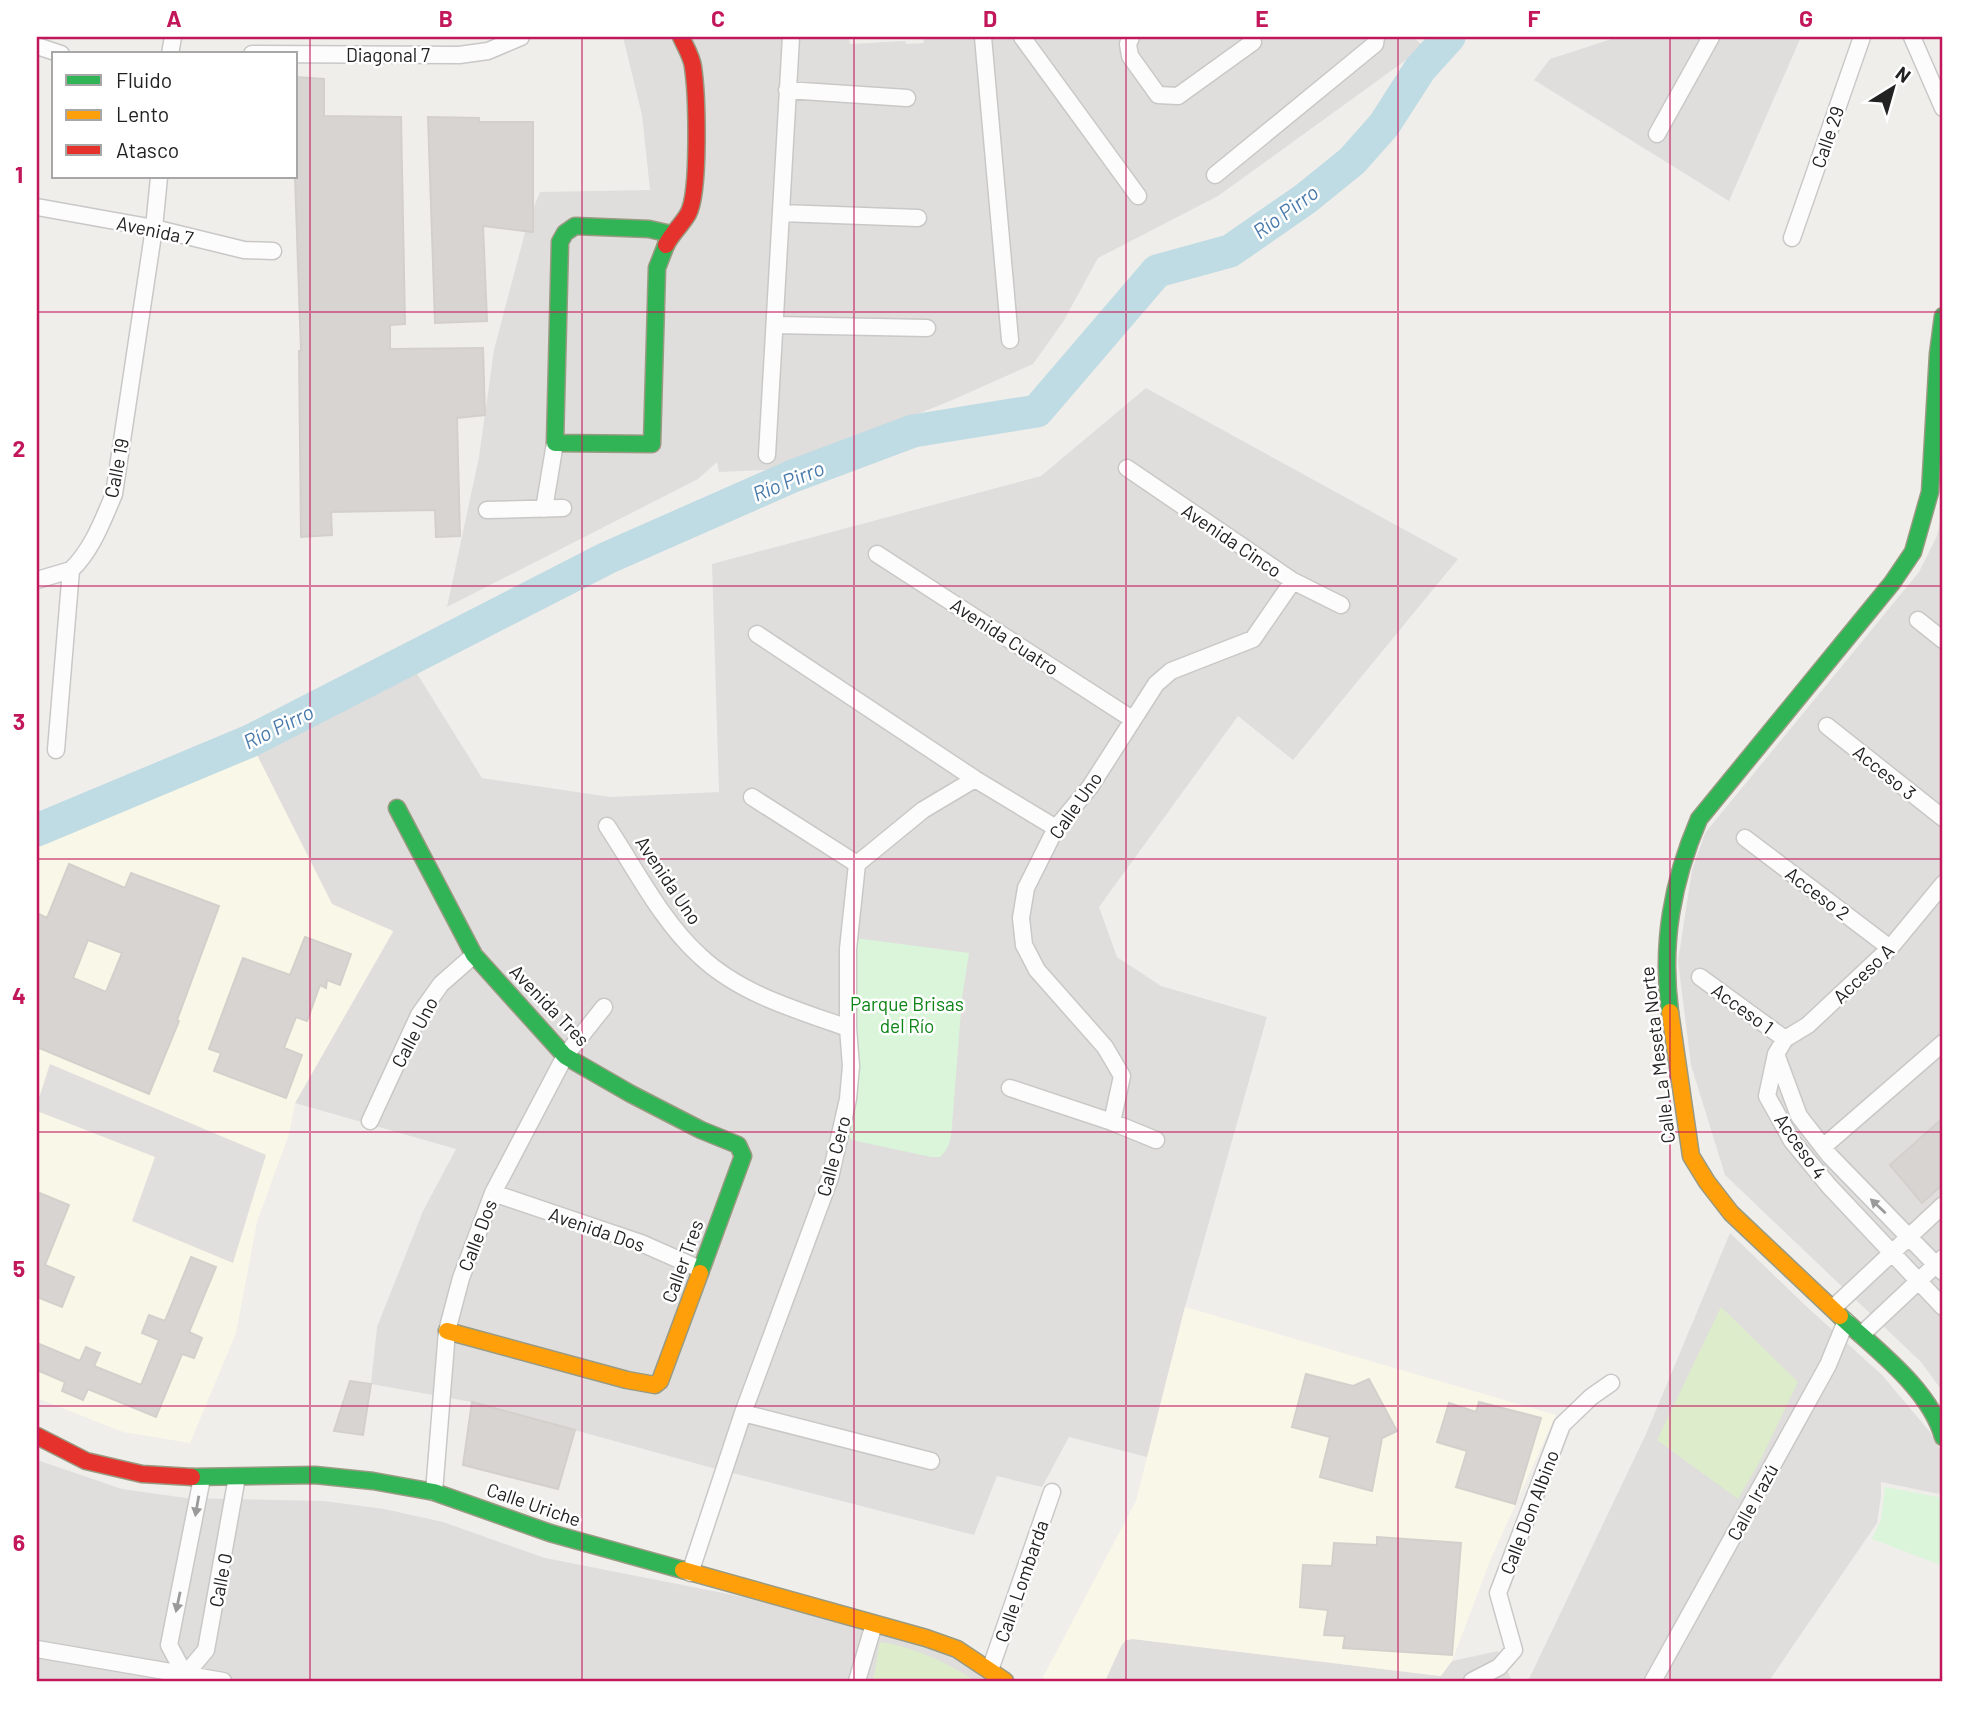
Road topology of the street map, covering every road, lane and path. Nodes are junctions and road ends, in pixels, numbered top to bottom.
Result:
1 (521, 37) edge
2 (681, 37) edge
3 (791, 37) edge
4 (983, 37) edge
5 (1022, 37) edge
6 (1132, 37) edge
7 (1376, 37) edge
8 (1711, 37) edge
9 (1862, 37) edge
10 (1912, 37) edge
11 (1254, 39) edge
12 (37, 46) edge
13 (55, 52) edge
14 (298, 54) edge
15 (787, 90) junction
16 (907, 97) dead end
17 (1943, 108) edge
18 (1657, 134) dead end
19 (1215, 175) dead end
20 (159, 178) edge
21 (1138, 196) dead end
22 (37, 207) edge
23 (781, 213) junction
24 (918, 218) dead end
25 (154, 228) junction
26 (671, 234) junction
27 (1792, 238) dead end
28 (273, 251) dead end
29 (1943, 316) edge
30 (775, 325) junction
31 (927, 328) dead end
32 (1010, 340) dead end
33 (555, 443) junction
34 (767, 455) dead end
35 (1127, 468) dead end
36 (564, 508) dead end
37 (544, 509) junction
38 (487, 510) dead end
39 (877, 554) dead end
40 (71, 570) junction
41 (37, 580) edge
42 (1293, 581) junction
43 (1341, 605) dead end
44 (1917, 620) dead end
45 (757, 634) dead end
46 (1943, 640) edge
47 (1132, 719) junction
48 (1827, 726) dead end
49 (56, 750) dead end
50 (975, 779) junction
51 (752, 797) dead end
52 (397, 808) dead end
53 (1943, 818) edge
54 (607, 826) dead end
55 (1056, 828) junction
56 (1745, 838) dead end
57 (857, 864) junction
58 (1943, 884) edge
59 (1890, 948) junction
60 (474, 955) junction
61 (1700, 977) dead end
62 (604, 1007) dead end
63 (848, 1028) junction
64 (1785, 1039) junction
65 (1943, 1043) edge
66 (1776, 1054) junction
67 (565, 1056) junction
68 (1010, 1088) dead end
69 (370, 1121) dead end
70 (1112, 1122) junction
71 (1156, 1140) dead end
72 (1823, 1147) junction
73 (743, 1156) joint
74 (493, 1193) junction
75 (1943, 1205) edge
76 (1909, 1235) junction
77 (1892, 1250) junction
78 (1941, 1265) edge
79 (700, 1269) junction
80 (1919, 1282) junction
81 (1943, 1307) edge
82 (1833, 1308) junction
83 (1846, 1321) junction
84 (447, 1331) junction
85 (1861, 1335) junction
86 (1611, 1383) dead end
87 (743, 1413) junction
88 (37, 1436) edge
89 (1943, 1437) edge
90 (931, 1461) dead end
91 (237, 1477) junction
92 (202, 1478) junction
93 (434, 1492) junction
94 (1052, 1492) dead end
95 (690, 1573) junction
96 (874, 1624) junction
97 (37, 1649) edge
98 (990, 1670) junction
99 (184, 1678) edge
100 (223, 1681) edge
101 (857, 1681) edge
102 (1005, 1681) edge
103 (1472, 1681) edge
104 (1653, 1681) edge

1 - 14 street, Diagonal 7
2 - 26 street
3 - 15 street
4 - 32 street
5 - 21 street
6 - 11 street
7 - 19 street
8 - 18 street
9 - 27 street, Calle 29
10 - 17 street
12 - 13 street
15 - 16 street
15 - 23 street
20 - 25 street, Calle 19
22 - 25 street, Avenida 7
23 - 24 street
23 - 30 street
25 - 28 street, Avenida 7
25 - 40 street, Calle 19
26 - 33 street
26 - 33 street
29 - 82 street, Calle La Meseta Norte
30 - 31 street
30 - 34 street
33 - 37 street
35 - 42 street, Avenida Cinco
36 - 37 street
37 - 38 street
39 - 47 street, Avenida Cuatro
40 - 41 street
40 - 49 street
42 - 43 street, Avenida Cinco
42 - 47 street, Calle Uno
44 - 46 street
45 - 50 street
47 - 55 street, Calle Uno
48 - 53 street, Acceso 3
50 - 55 street
50 - 57 street
51 - 57 street
52 - 60 street, Avenida Tres
54 - 63 street, Avenida Uno
55 - 70 street, Calle Uno
56 - 59 street, Acceso 2
57 - 63 street, Calle Cero
58 - 59 street, Acceso A
59 - 64 street, Acceso A
60 - 67 street, Avenida Tres
60 - 69 street, Calle Uno
61 - 64 street, Acceso 1
62 - 67 street, Calle Dos
63 - 87 street, Calle Cero
64 - 66 street, Acceso A
65 - 72 street
66 - 72 street, Acceso 4
66 - 77 street, Acceso 4
67 - 73 street, Avenida Tres
67 - 74 street, Calle Dos
68 - 70 street
70 - 71 street
76 -> 72 street, Acceso 4
73 - 79 street, Caller Tres
74 - 79 street, Avenida Dos
74 - 84 street, Calle Dos
75 - 76 street
76 - 77 street
76 - 78 street, Acceso 4
77 - 80 street, Acceso 4
77 - 82 street
78 - 80 street
79 - 84 street, Caller Tres
80 - 81 street, Acceso 4
80 - 85 street
82 - 83 street, Calle La Meseta Norte
83 - 85 street, Calle La Meseta Norte
83 - 104 street, Calle Irazú
84 - 93 street, Calle Dos
85 - 89 street, Calle La Meseta Norte
86 - 103 street, Calle Don Albino
87 - 90 street
87 - 95 street, Calle Cero
88 - 92 street, Calle Uriche
91 - 92 street, Calle Uriche
91 - 93 street, Calle Uriche
91 - 99 street, Calle 0
92 -> 99 street, Calle 0
93 - 95 street, Calle Uriche
94 - 98 street, Calle Lombarda
95 - 96 street, Calle Uriche
96 - 98 street, Calle Uriche
96 - 101 street
97 - 99 street
98 - 102 street, Calle Uriche
99 - 100 street

